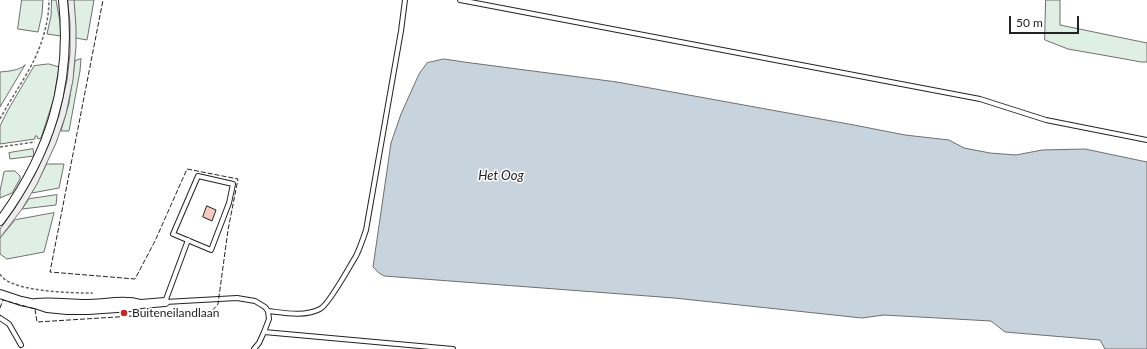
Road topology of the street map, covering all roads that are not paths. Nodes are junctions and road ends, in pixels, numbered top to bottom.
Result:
1 (63, 0) edge
2 (405, 0) edge
3 (460, 0) edge
4 (1147, 140) edge
5 (0, 221) edge
6 (188, 240) junction
7 (0, 294) edge
8 (165, 302) junction
9 (35, 304) junction
10 (141, 304) junction
11 (268, 311) junction
12 (0, 318) edge
13 (264, 332) junction
14 (21, 345) dead end
15 (254, 349) edge
16 (453, 349) edge

1 - 5 street
2 - 11 lane
3 - 4 lane
6 - 6 lane
6 - 8 lane
7 - 9 street
8 - 10 street
8 - 11 lane
9 - 10 street
9 - 10 street
11 - 13 lane
12 - 14 lane
13 - 15 lane
13 - 16 lane

